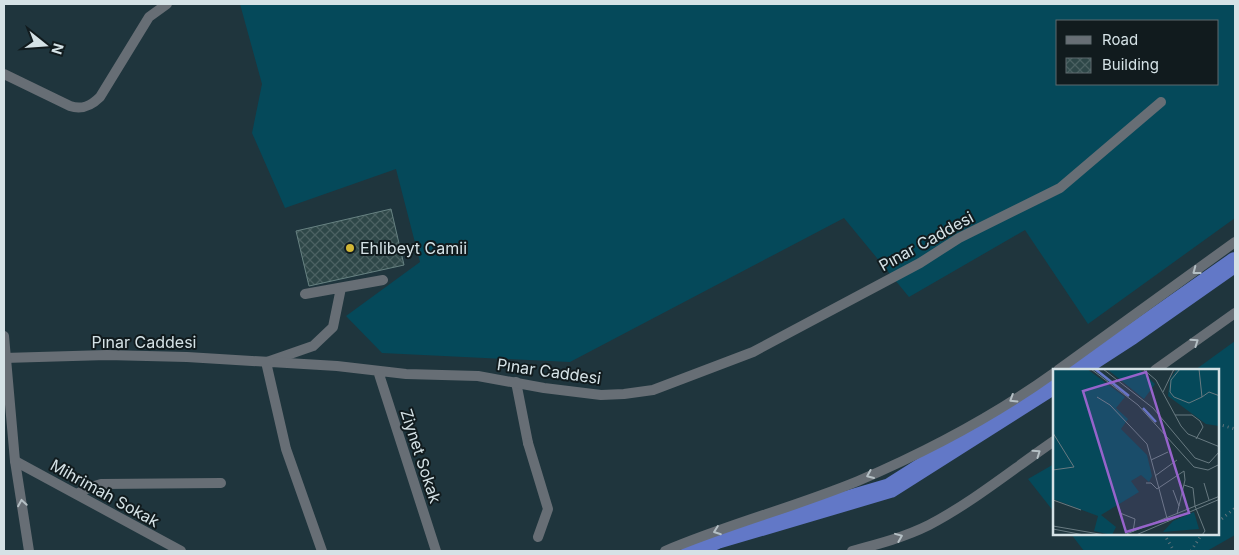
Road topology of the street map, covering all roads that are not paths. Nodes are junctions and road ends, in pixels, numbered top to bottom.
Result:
1 (167, 4) edge
2 (4, 74) edge
3 (1160, 102) dead end
4 (1235, 242) edge
5 (383, 280) dead end
6 (341, 288) junction
7 (305, 294) dead end
8 (1235, 313) edge
9 (4, 336) edge
10 (5, 358) edge
11 (266, 362) junction
12 (1059, 369) edge
13 (1156, 369) edge
14 (378, 371) junction
15 (1053, 374) edge
16 (516, 382) junction
17 (1053, 442) edge
18 (15, 461) junction
19 (221, 483) dead end
20 (77, 494) junction
21 (538, 537) dead end
22 (30, 551) edge
23 (181, 551) edge
24 (322, 551) edge
25 (436, 551) edge
26 (665, 551) edge
27 (852, 551) edge

1 - 2 street
3 - 16 street, Pınar Caddesi
4 -> 12 street
5 - 6 street
6 - 7 street
6 - 11 street
13 -> 8 street
9 - 10 street
10 - 11 street, Pınar Caddesi
10 - 18 street
11 - 14 street, Pınar Caddesi
11 - 24 street
14 - 16 street, Pınar Caddesi
14 - 25 street, Ziynet Sokak
15 -> 26 street
16 - 21 street
27 -> 17 street
18 - 20 street, Mihrimah Sokak
22 -> 18 street
19 - 20 street
20 - 23 street, Mihrimah Sokak

